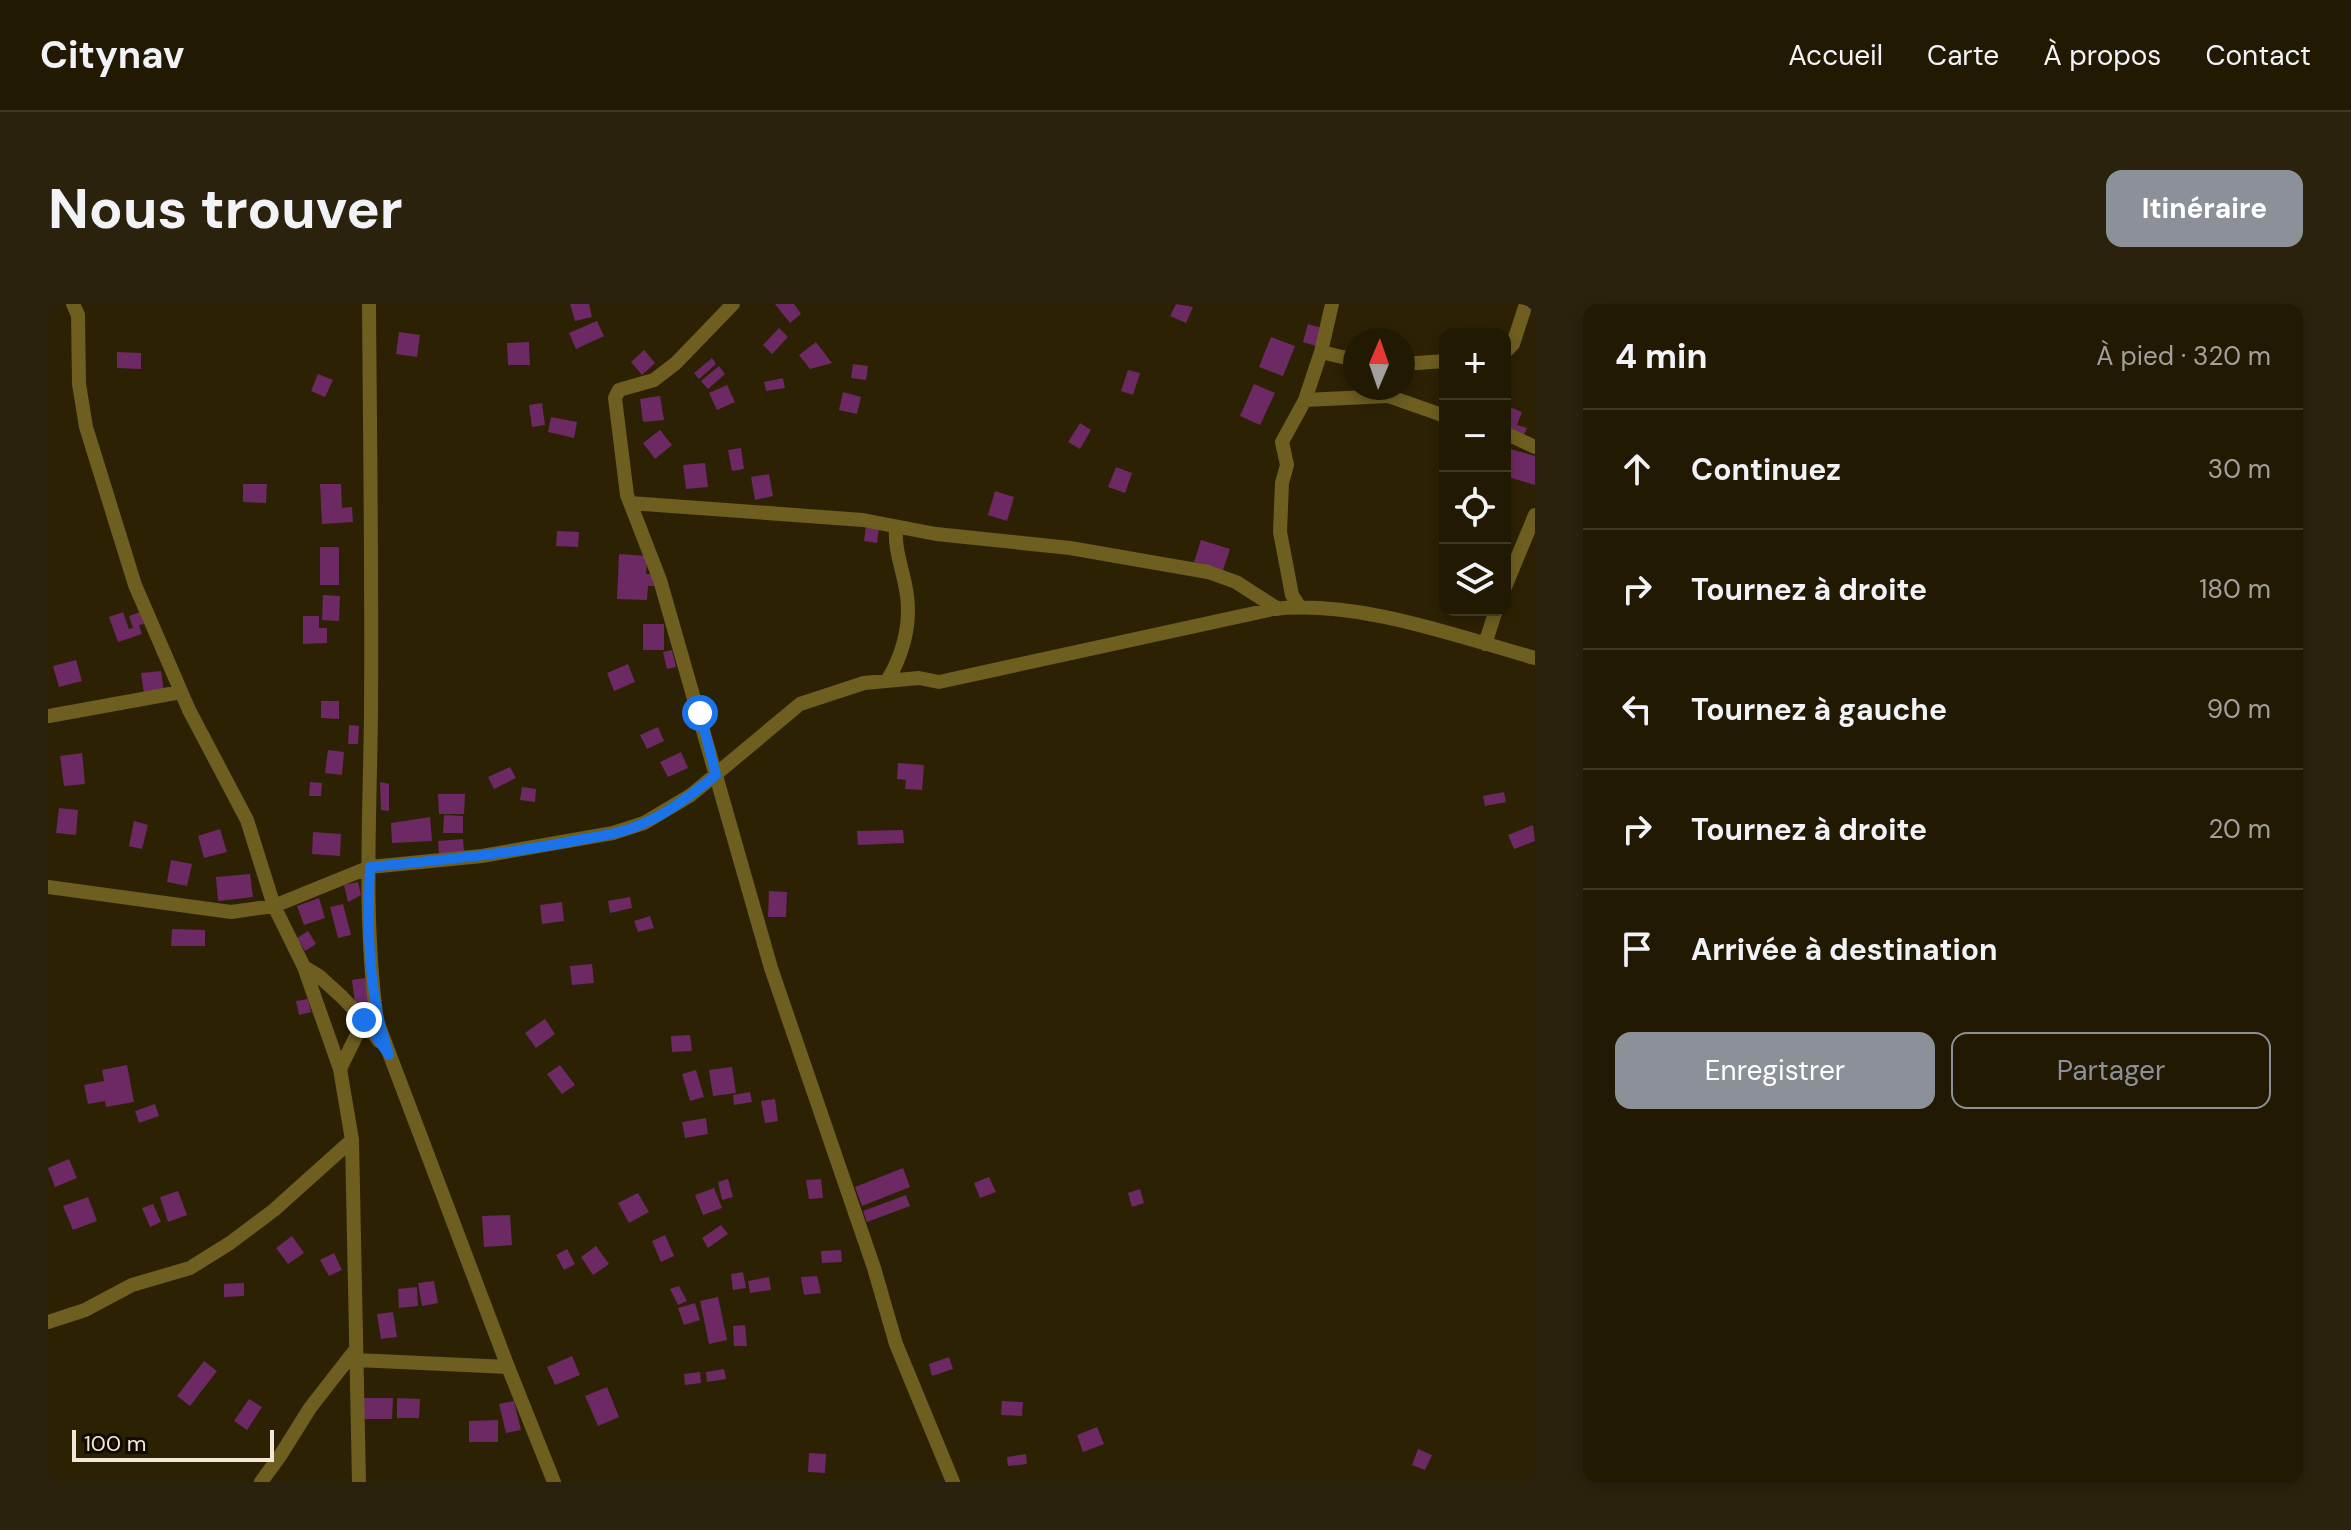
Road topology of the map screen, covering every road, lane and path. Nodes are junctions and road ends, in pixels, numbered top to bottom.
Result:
1 (73, 304) edge
2 (369, 304) edge
3 (733, 304) edge
4 (1332, 304) edge
5 (1526, 304) edge
6 (1511, 346) edge
7 (1321, 352) junction
8 (1343, 357) edge
9 (1439, 361) edge
10 (1415, 363) edge
11 (1305, 400) junction
12 (1439, 414) edge
13 (1511, 436) edge
14 (1535, 447) edge
15 (630, 503) junction
16 (1535, 515) edge
17 (896, 527) junction
18 (1511, 573) edge
19 (1299, 606) junction
20 (1278, 609) junction
21 (1494, 616) edge
22 (1485, 644) junction
23 (1535, 658) edge
24 (887, 681) junction
25 (181, 692) junction
26 (49, 716) edge
27 (716, 775) junction
28 (370, 867) junction
29 (48, 887) edge
30 (274, 906) junction
31 (304, 967) junction
32 (364, 1020) junction
33 (389, 1055) junction
34 (340, 1069) junction
35 (352, 1140) junction
36 (48, 1322) edge
37 (356, 1355) junction
38 (508, 1367) junction
39 (261, 1482) edge
40 (359, 1482) edge
41 (554, 1482) edge
42 (953, 1482) edge

1 - 25 street
2 - 28 street
3 - 15 street
4 - 7 street
5 - 6 street
7 - 8 street
7 - 11 street
9 - 10 street
11 - 12 street
11 - 19 street
13 - 14 street
15 - 17 street
15 - 27 street
16 - 18 street
17 - 20 street
17 - 24 street
19 - 20 street
19 - 22 street
20 - 24 street
21 - 22 street
22 - 23 street
24 - 27 street
25 - 26 street
25 - 30 street
27 - 28 street
27 - 42 street
28 - 30 street
28 - 33 street
29 - 30 street
30 - 31 street
31 - 32 street
31 - 34 street
32 - 33 street
32 - 34 street
33 - 38 street
34 - 35 street
35 - 36 street
35 - 37 street
37 - 38 street
37 - 39 street
37 - 40 street
38 - 41 street

